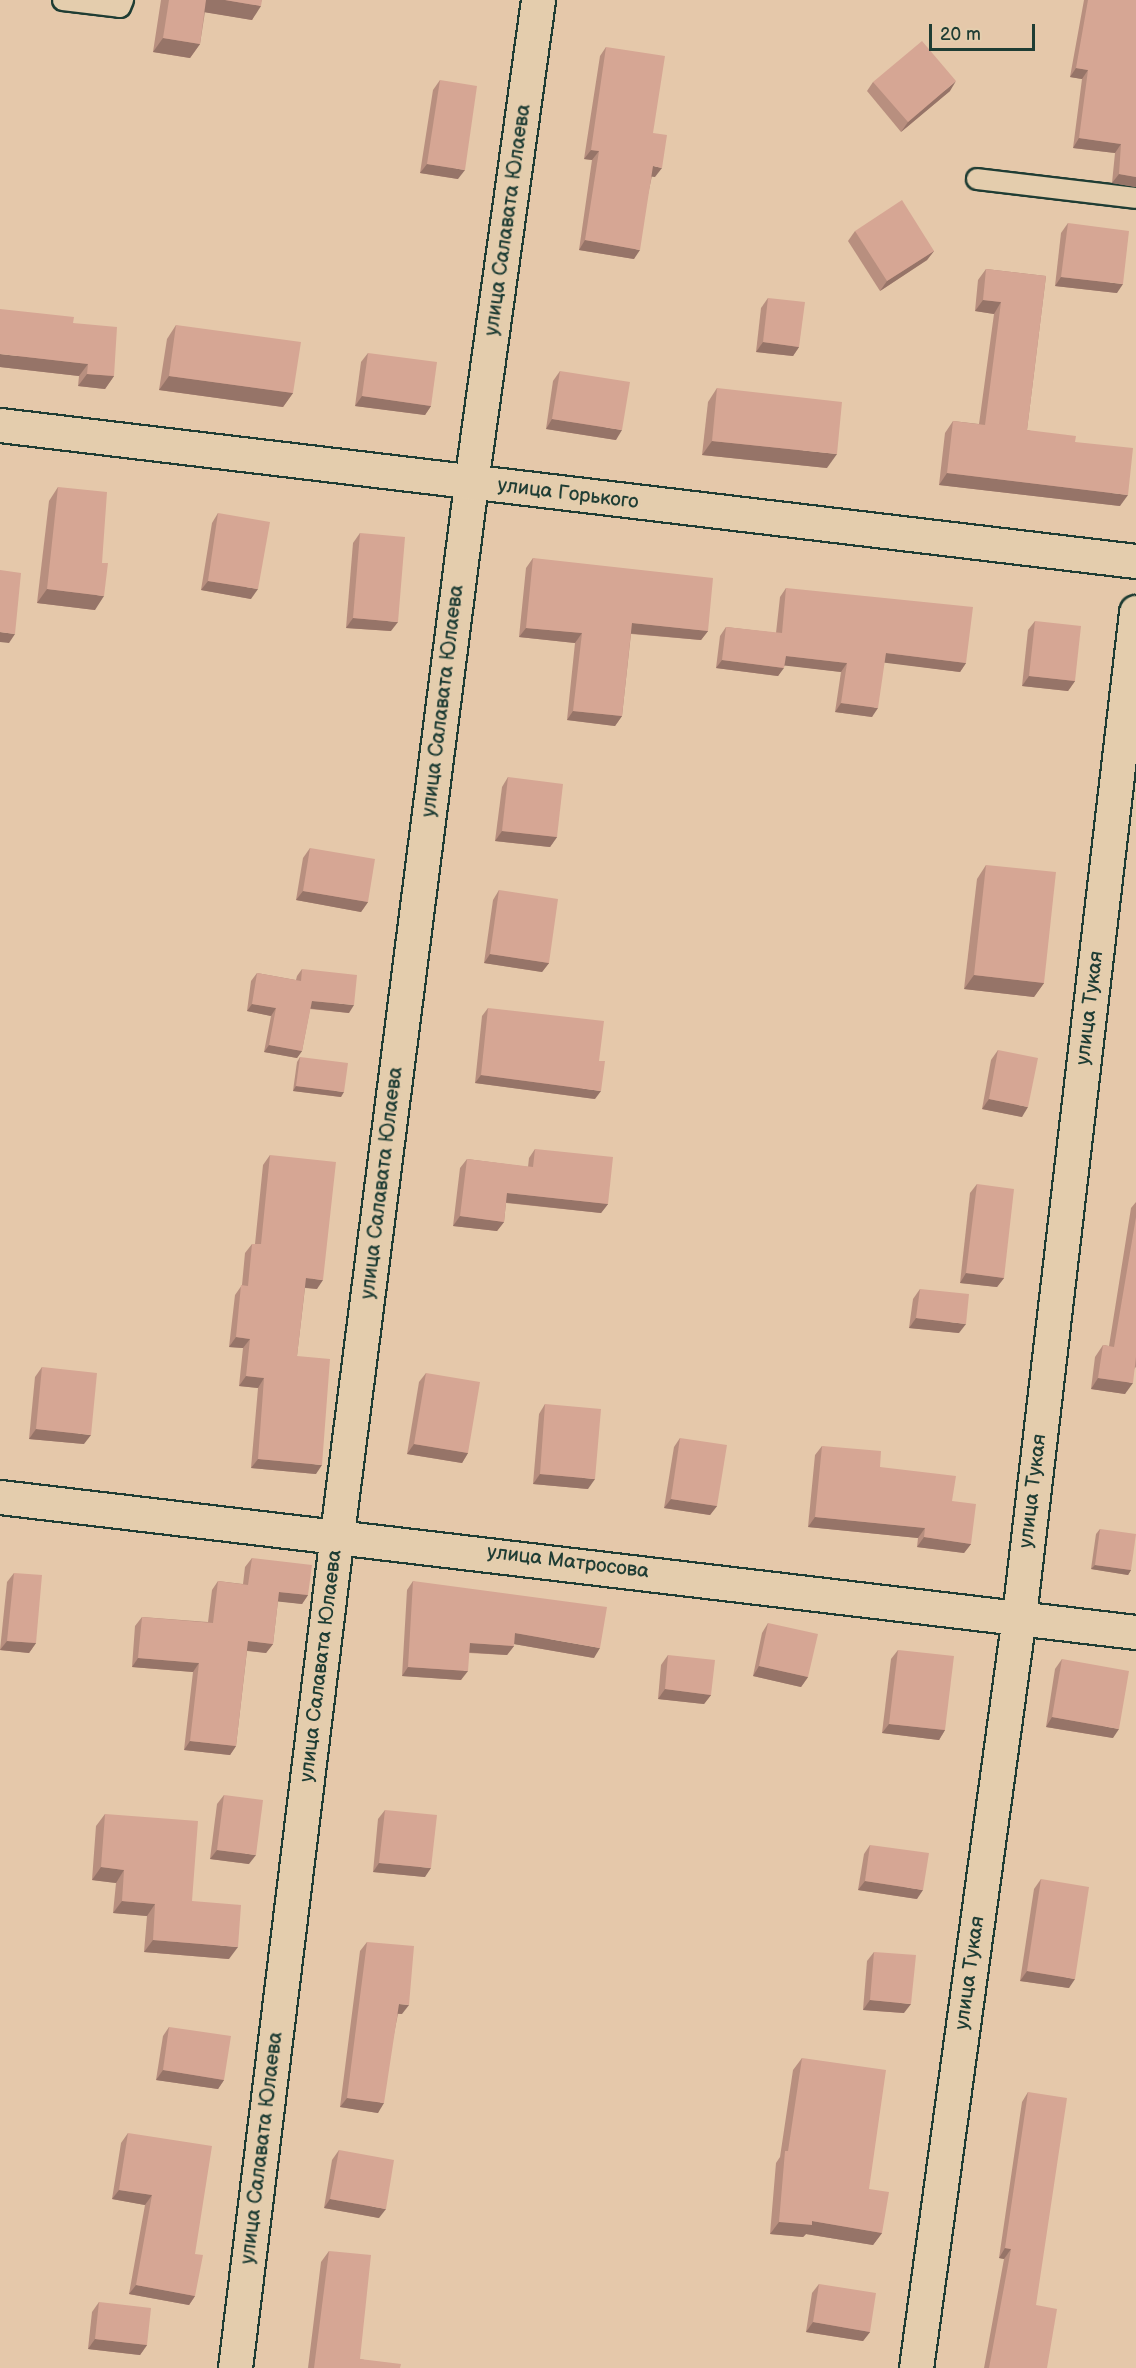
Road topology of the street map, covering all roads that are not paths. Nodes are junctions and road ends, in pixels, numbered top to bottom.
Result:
1 (63, 0) edge
2 (123, 0) edge
3 (538, 0) edge
4 (977, 178) dead end
5 (1136, 198) edge
6 (0, 425) edge
7 (471, 483) junction
8 (1136, 561) edge
9 (1136, 612) edge
10 (0, 1497) edge
11 (337, 1534) junction
12 (1019, 1616) junction
13 (1136, 1632) edge
14 (236, 2368) edge
15 (916, 2368) edge

1 - 2 lane
3 - 7 street, улица Салавата Юлаева
4 - 5 lane
6 - 7 street, улица Горького
7 - 8 street, улица Горького
7 - 11 street, улица Салавата Юлаева
9 - 12 street, улица Тукая
10 - 11 street, улица Матросова
11 - 12 street, улица Матросова
11 - 14 street, улица Салавата Юлаева
12 - 13 street, улица Матросова
12 - 15 street, улица Тукая

